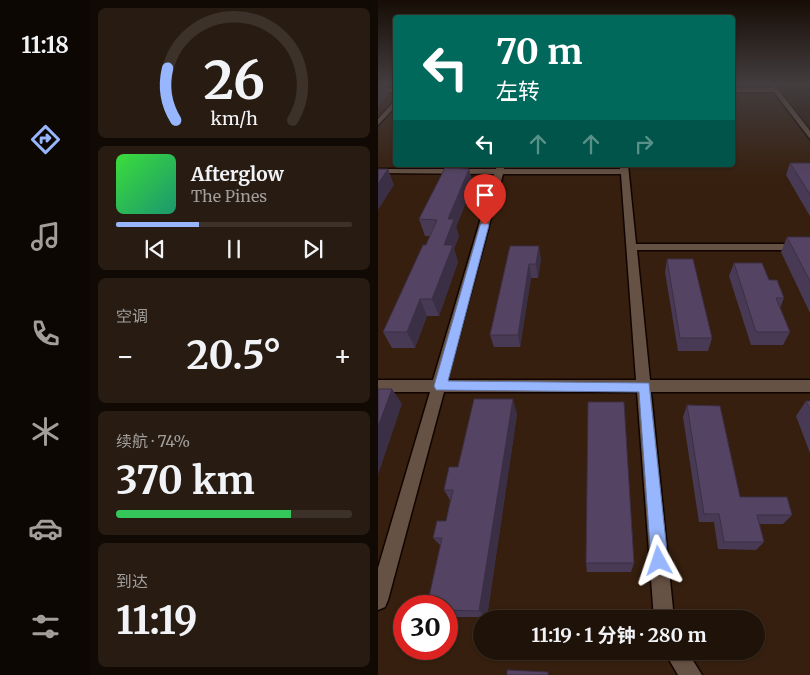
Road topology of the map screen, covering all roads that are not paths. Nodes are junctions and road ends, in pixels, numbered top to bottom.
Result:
1 (794, 116) edge
2 (810, 138) edge
3 (501, 168) edge
4 (624, 168) edge
5 (378, 171) edge
6 (632, 246) junction
7 (810, 247) edge
8 (378, 386) edge
9 (440, 386) junction
10 (810, 386) edge
11 (644, 387) junction
12 (378, 600) edge
13 (663, 610) edge
14 (680, 660) edge
15 (691, 675) edge

1 - 2 street
3 - 4 street
3 - 5 street
3 - 9 street
4 - 6 street
6 - 7 street
6 - 11 street
8 - 9 street
9 - 11 street
9 - 12 street
10 - 11 street
11 - 13 street
14 - 15 street

